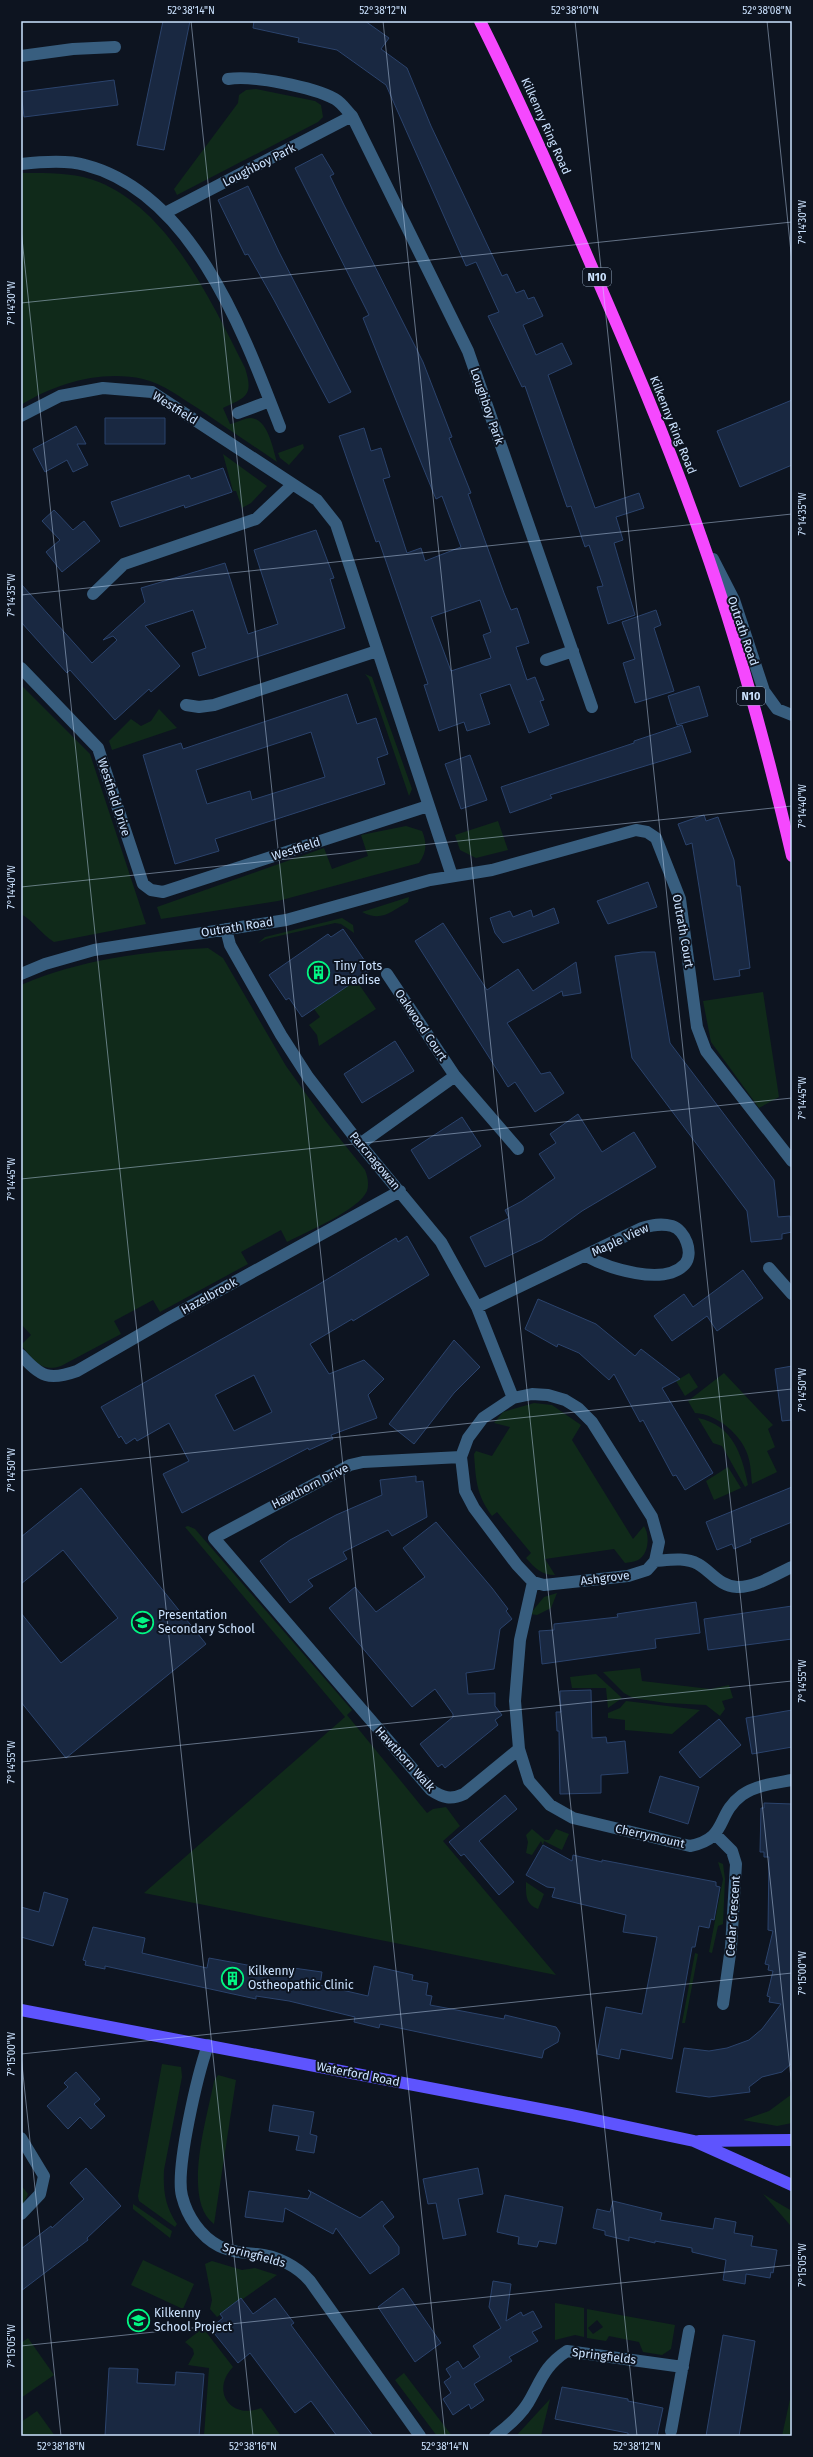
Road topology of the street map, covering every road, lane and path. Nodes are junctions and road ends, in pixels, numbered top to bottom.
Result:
1 (480, 21) edge
2 (115, 47) dead end
3 (21, 56) edge
4 (228, 79) dead end
5 (352, 116) junction
6 (21, 164) edge
7 (165, 213) junction
8 (270, 401) junction
9 (238, 413) dead end
10 (21, 416) edge
11 (280, 427) dead end
12 (292, 485) junction
13 (702, 539) junction
14 (93, 594) dead end
15 (377, 651) junction
16 (573, 651) junction
17 (546, 660) dead end
18 (21, 668) edge
19 (186, 705) dead end
20 (592, 707) dead end
21 (792, 715) edge
22 (428, 806) junction
23 (792, 856) edge
24 (452, 876) junction
25 (164, 892) joint
26 (226, 929) junction
27 (21, 974) edge
28 (387, 974) dead end
29 (455, 1076) junction
30 (360, 1144) junction
31 (518, 1149) dead end
32 (792, 1161) edge
33 (400, 1191) junction
34 (586, 1256) junction
35 (769, 1268) dead end
36 (792, 1293) edge
37 (477, 1307) junction
38 (21, 1355) edge
39 (513, 1398) junction
40 (461, 1457) junction
41 (214, 1538) joint
42 (655, 1561) junction
43 (792, 1567) edge
44 (533, 1582) junction
45 (519, 1750) junction
46 (792, 1780) edge
47 (716, 1835) junction
48 (724, 2004) dead end
49 (21, 2010) edge
50 (208, 2045) junction
51 (21, 2138) edge
52 (792, 2140) edge
53 (694, 2141) junction
54 (792, 2185) edge
55 (21, 2214) edge
56 (689, 2332) dead end
57 (682, 2367) junction
58 (671, 2430) dead end
59 (420, 2436) edge
60 (495, 2436) edge

1 - 13 highway, Kilkenny Ring Road / N10
2 - 3 street
4 - 5 street, Loughboy Park
5 - 7 street, Loughboy Park
5 - 16 street, Loughboy Park
6 - 7 street
7 - 8 street
8 - 9 street
8 - 11 street
10 - 12 street, Westfield
12 - 14 street
12 - 15 street, Westfield
13 - 21 street, Outrath Road
13 - 23 highway, Kilkenny Ring Road / N10
15 - 19 street
15 - 22 street, Westfield
16 - 17 street
16 - 20 street, Loughboy Park
18 - 25 street, Westfield Drive
22 - 24 street, Westfield
22 - 25 street, Westfield
24 - 26 street, Outrath Road
24 - 32 street, Outrath Court
26 - 27 street, Outrath Road
26 - 30 street, Parcnagowan
28 - 29 street, Oakwood Court
29 - 30 street
29 - 31 street, Oakwood Court
30 - 33 street, Parcnagowan
33 - 37 street, Parcnagowan
33 - 38 street, Hazelbrook
34 - 34 street, Maple View
34 - 37 street, Maple View
35 - 36 street
37 - 39 street, Parcnagowan
39 - 40 street
39 - 42 street
40 - 41 street, Hawthorn Drive
40 - 44 street
41 - 45 street, Hawthorn Walk
42 - 43 street
42 - 44 street, Ashgrove
44 - 45 street
45 - 47 street, Cherrymount
46 - 47 street
47 - 48 street, Cedar Crescent
49 - 50 main road, Waterford Road
50 - 53 main road, Waterford Road
50 - 59 street, Springfields
51 - 55 street
52 - 53 main road, Waterford Road
53 - 54 main road, Waterford Road
56 - 57 street
57 - 58 street
57 - 60 street, Springfields

